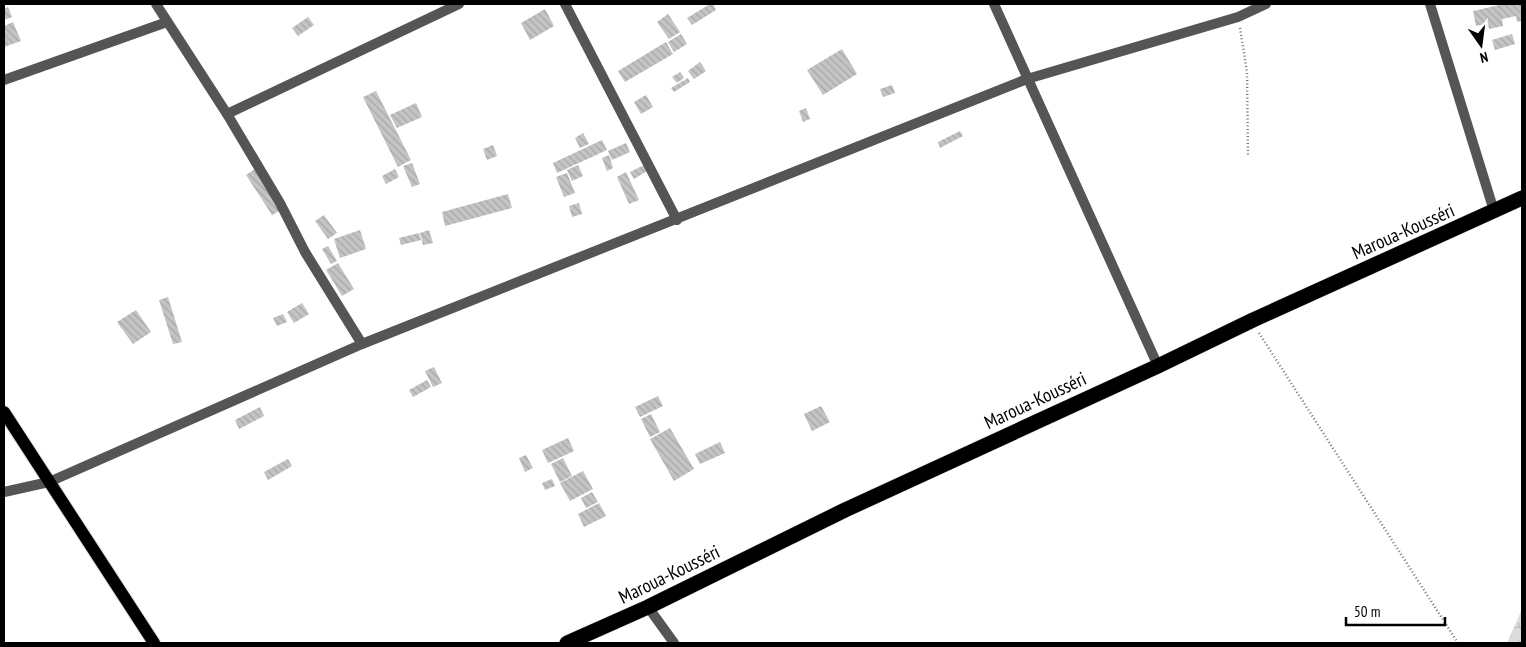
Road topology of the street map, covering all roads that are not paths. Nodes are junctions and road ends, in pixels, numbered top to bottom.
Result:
1 (156, 4) edge
2 (459, 4) edge
3 (565, 4) edge
4 (994, 4) edge
5 (1266, 4) edge
6 (1430, 4) edge
7 (167, 22) junction
8 (1028, 79) junction
9 (4, 80) edge
10 (227, 114) junction
11 (1522, 198) edge
12 (1494, 212) junction
13 (677, 220) junction
14 (362, 344) junction
15 (1158, 366) junction
16 (4, 412) edge
17 (49, 482) junction
18 (4, 492) edge
19 (648, 607) junction
20 (154, 643) edge
21 (567, 643) edge
22 (674, 643) edge

1 - 7 street
2 - 10 street
3 - 13 street
4 - 8 street
5 - 8 street
6 - 12 street
7 - 9 street
7 - 10 street
8 - 13 street
8 - 15 street
10 - 14 street
11 - 12 highway, Maroua-Kousséri
12 - 15 highway, Maroua-Kousséri
13 - 14 street
14 - 17 street
15 - 19 highway, Maroua-Kousséri
16 - 17 main road
17 - 18 street
17 - 20 main road
19 - 21 highway, Maroua-Kousséri
19 - 22 street

